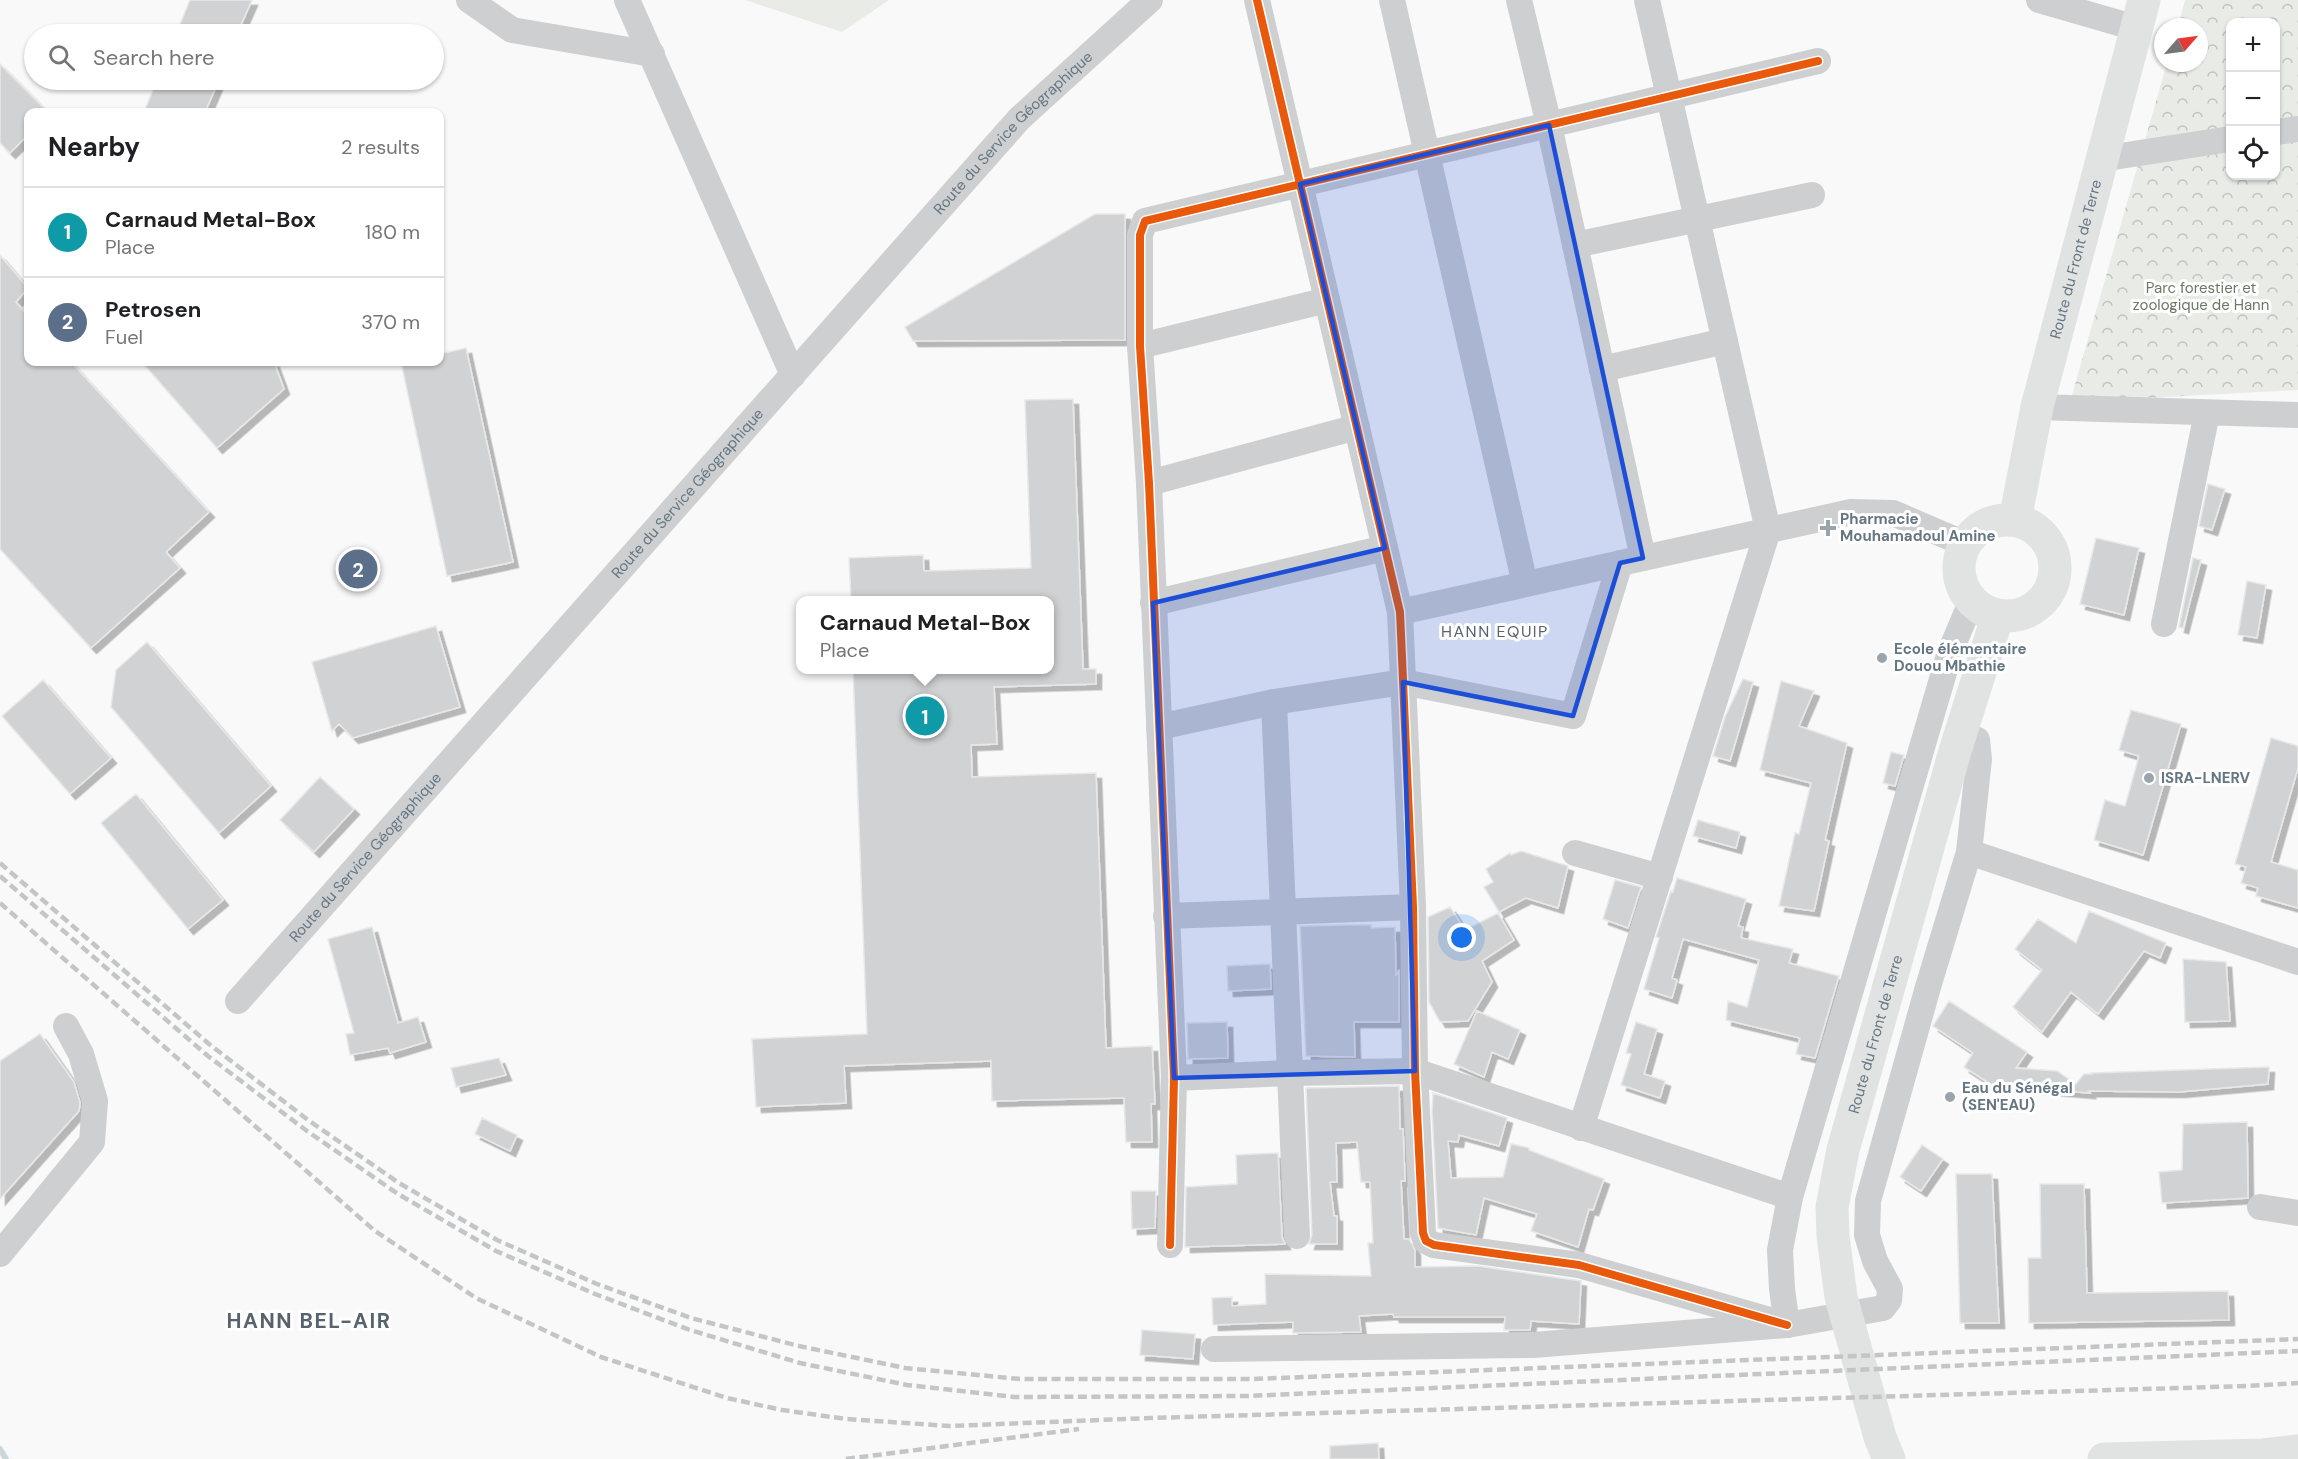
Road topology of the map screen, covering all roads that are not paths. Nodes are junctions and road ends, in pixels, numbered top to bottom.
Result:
1 (469, 0) edge
2 (627, 0) edge
3 (1150, 0) edge
4 (1257, 0) edge
5 (1392, 0) edge
6 (1519, 0) edge
7 (1647, 0) edge
8 (2039, 0) edge
9 (2140, 14) edge
10 (652, 54) junction
11 (1818, 61) dead end
12 (1669, 97) junction
13 (1549, 125) junction
14 (2298, 129) edge
15 (2280, 131) edge
16 (2226, 140) edge
17 (1427, 154) junction
18 (2101, 159) junction
19 (1300, 184) junction
20 (1812, 195) dead end
21 (1697, 219) junction
22 (1575, 245) junction
23 (1327, 300) junction
24 (1725, 342) junction
25 (1140, 346) junction
26 (1602, 369) junction
27 (793, 375) junction
28 (2037, 407) junction
29 (2207, 413) junction
30 (2298, 415) edge
31 (1357, 427) junction
32 (1149, 483) junction
33 (2015, 520) junction
34 (1768, 530) junction
35 (1965, 544) junction
36 (1385, 548) junction
37 (1632, 560) junction
38 (1525, 584) junction
39 (1153, 603) junction
40 (1985, 608) junction
41 (1400, 612) junction
42 (2164, 624) dead end
43 (1950, 652) junction
44 (1982, 665) junction
45 (1403, 682) junction
46 (1274, 702) junction
47 (1159, 727) junction
48 (1961, 732) junction
49 (1970, 852) junction
50 (1575, 853) dead end
51 (1660, 877) junction
52 (1413, 907) junction
53 (1283, 912) junction
54 (1166, 916) junction
55 (2298, 962) edge
56 (238, 1000) dead end
57 (66, 1026) dead end
58 (1415, 1071) junction
59 (1290, 1073) junction
60 (1173, 1078) junction
61 (1581, 1128) junction
62 (1790, 1197) junction
63 (2260, 1207) dead end
64 (2298, 1213) edge
65 (1297, 1236) dead end
66 (1170, 1245) dead end
67 (0, 1254) edge
68 (1787, 1325) junction
69 (1214, 1349) dead end
70 (2298, 1451) edge
71 (1889, 1459) edge
72 (2104, 1459) edge

1 - 10 street
2 - 10 street
3 - 27 street, Route du Service Géographique
4 - 19 street
5 - 17 street
6 - 13 street
7 - 12 street
8 - 9 street
9 - 18 main road, Route du Front de Terre
10 - 27 street
11 - 12 street
12 - 13 street
12 - 21 street
13 - 17 street
13 - 22 street
14 - 15 street
16 - 18 street
17 - 19 street
17 - 38 street
18 - 28 main road, Route du Front de Terre
19 - 23 street
19 - 25 street
20 - 21 street
21 - 22 street
21 - 24 street
22 - 26 street
23 - 25 street
23 - 31 street
24 - 26 street
24 - 34 street
25 - 32 street
26 - 37 street
27 - 56 street, Route du Service Géographique
28 - 29 street
28 - 33 main road, Route du Front de Terre
29 - 30 street
29 - 42 street
31 - 32 street
31 - 36 street
32 - 39 street
33 - 35 main road
33 - 40 main road
34 - 35 street
34 - 37 street
34 - 51 street
35 - 40 main road
36 - 39 street
36 - 41 street
37 - 38 street
37 - 45 street
38 - 41 street
39 - 47 street
40 - 43 street
40 - 44 main road, Route du Front de Terre
41 - 45 street
43 - 44 street
43 - 62 street
44 - 48 main road, Route du Front de Terre
45 - 46 street
45 - 52 street
46 - 47 street
46 - 53 street
47 - 54 street
48 - 49 street
48 - 71 main road, Route du Front de Terre
49 - 55 street
49 - 68 street
50 - 51 street
51 - 61 street
52 - 53 street
52 - 58 street
53 - 54 street
53 - 59 street
54 - 60 street
57 - 67 street
58 - 59 street
58 - 61 street
58 - 68 street
59 - 60 street
59 - 65 street
60 - 66 street
61 - 62 street
62 - 68 street
63 - 64 street
68 - 69 street
70 - 72 main road

